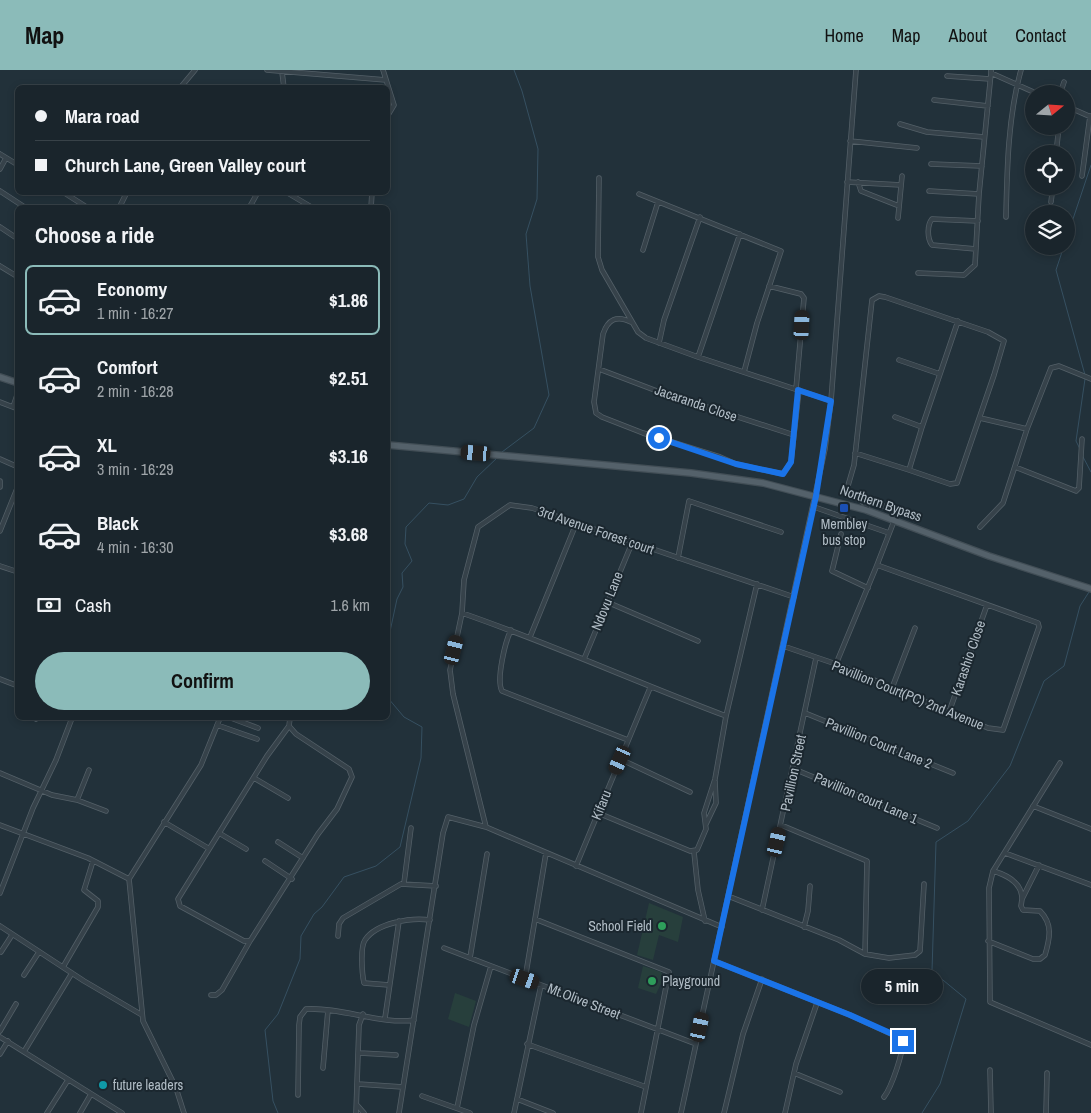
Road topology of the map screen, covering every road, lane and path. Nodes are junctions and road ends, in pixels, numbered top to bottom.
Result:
1 (195, 70) edge
2 (267, 70) edge
3 (383, 70) edge
4 (856, 70) edge
5 (1021, 70) edge
6 (282, 72) junction
7 (991, 72) edge
8 (947, 76) dead end
9 (990, 79) junction
10 (386, 80) junction
11 (1064, 82) dead end
12 (182, 85) edge
13 (284, 85) edge
14 (388, 85) edge
15 (1017, 85) junction
16 (1063, 85) edge
17 (1025, 88) edge
18 (390, 92) edge
19 (934, 100) dead end
20 (988, 106) junction
21 (1075, 110) edge
22 (390, 112) edge
23 (1090, 117) edge
24 (900, 124) dead end
25 (984, 137) junction
26 (850, 141) junction
27 (917, 148) dead end
28 (0, 154) edge
29 (6, 158) junction
30 (15, 163) edge
31 (931, 164) dead end
32 (982, 166) junction
33 (0, 169) edge
34 (902, 176) dead end
35 (1082, 176) dead end
36 (599, 178) dead end
37 (847, 182) junction
38 (858, 182) junction
39 (901, 185) junction
40 (929, 191) dead end
41 (1, 193) edge
42 (639, 194) dead end
43 (979, 194) junction
44 (68, 195) edge
45 (291, 195) edge
46 (1052, 195) edge
47 (658, 202) junction
48 (1051, 202) dead end
49 (21, 205) edge
50 (83, 205) edge
51 (308, 205) edge
52 (899, 206) junction
53 (700, 217) junction
54 (1006, 217) dead end
55 (898, 218) dead end
56 (978, 221) junction
57 (0, 227) edge
58 (740, 234) junction
59 (15, 237) edge
60 (976, 249) junction
61 (643, 250) dead end
62 (0, 266) edge
63 (918, 273) dead end
64 (15, 275) edge
65 (769, 286) junction
66 (958, 321) junction
67 (631, 322) junction
68 (659, 343) junction
69 (698, 357) junction
70 (899, 360) dead end
71 (599, 369) junction
72 (744, 372) junction
73 (940, 374) junction
74 (0, 377) edge
75 (1091, 379) edge
76 (15, 382) edge
77 (797, 390) junction
78 (831, 401) junction
79 (0, 402) edge
80 (15, 408) edge
81 (895, 417) dead end
82 (980, 418) junction
83 (922, 427) junction
84 (1027, 429) junction
85 (794, 435) junction
86 (1082, 439) dead end
87 (390, 445) edge
88 (855, 452) junction
89 (0, 459) edge
90 (15, 466) edge
91 (1015, 467) junction
92 (909, 470) junction
93 (0, 481) edge
94 (0, 488) edge
95 (15, 494) edge
96 (816, 496) junction
97 (864, 502) junction
98 (814, 506) junction
99 (866, 510) junction
100 (898, 511) dead end
101 (894, 521) junction
102 (576, 524) junction
103 (980, 527) dead end
104 (0, 531) edge
105 (781, 532) dead end
106 (889, 533) junction
107 (841, 534) dead end
108 (632, 543) junction
109 (678, 558) junction
110 (877, 565) junction
111 (0, 566) edge
112 (15, 571) edge
113 (757, 584) junction
114 (868, 588) junction
115 (1088, 588) edge
116 (794, 597) junction
117 (607, 602) junction
118 (987, 604) junction
119 (462, 613) junction
120 (915, 628) dead end
121 (511, 630) junction
122 (530, 637) junction
123 (698, 640) dead end
124 (783, 646) junction
125 (816, 658) junction
126 (584, 659) junction
127 (836, 664) junction
128 (0, 679) edge
129 (15, 685) edge
130 (650, 688) junction
131 (892, 688) junction
132 (949, 712) junction
133 (805, 713) junction
134 (726, 716) junction
135 (71, 720) edge
136 (219, 720) edge
137 (236, 720) edge
138 (290, 720) edge
139 (217, 724) junction
140 (289, 726) junction
141 (258, 728) dead end
142 (257, 739) dead end
143 (628, 740) junction
144 (620, 760) junction
145 (1060, 763) dead end
146 (794, 769) junction
147 (90, 770) dead end
148 (0, 773) edge
149 (953, 773) dead end
150 (254, 778) junction
151 (715, 779) junction
152 (41, 790) junction
153 (690, 792) dead end
154 (288, 798) dead end
155 (77, 800) junction
156 (1033, 806) junction
157 (106, 811) dead end
158 (598, 813) junction
159 (164, 822) junction
160 (705, 824) junction
161 (0, 825) edge
162 (781, 825) junction
163 (486, 827) junction
164 (411, 828) dead end
165 (938, 828) dead end
166 (1091, 829) edge
167 (219, 833) junction
168 (24, 834) junction
169 (278, 842) dead end
170 (208, 848) junction
171 (246, 850) dead end
172 (694, 852) junction
173 (546, 853) junction
174 (1005, 853) junction
175 (487, 854) dead end
176 (303, 858) junction
177 (93, 860) junction
178 (265, 861) dead end
179 (1039, 865) junction
180 (576, 866) junction
181 (993, 871) junction
182 (292, 878) junction
183 (129, 879) junction
184 (404, 884) junction
185 (924, 884) dead end
186 (436, 886) junction
187 (810, 886) dead end
188 (1091, 886) edge
189 (0, 893) edge
190 (728, 896) junction
191 (1022, 899) junction
192 (762, 910) junction
193 (535, 919) junction
194 (430, 920) junction
195 (399, 921) junction
196 (706, 921) junction
197 (0, 926) edge
198 (722, 927) junction
199 (804, 927) junction
200 (12, 934) junction
201 (338, 936) dead end
202 (250, 941) junction
203 (988, 941) junction
204 (444, 948) dead end
205 (1, 952) edge
206 (39, 952) junction
207 (865, 954) junction
208 (470, 958) junction
209 (714, 961) junction
210 (491, 966) junction
211 (62, 967) junction
212 (72, 973) junction
213 (24, 975) dead end
214 (525, 979) junction
215 (762, 979) junction
216 (541, 984) junction
217 (389, 986) junction
218 (211, 995) dead end
219 (817, 1003) junction
220 (16, 1004) dead end
221 (328, 1010) junction
222 (363, 1014) junction
223 (142, 1015) junction
224 (385, 1018) junction
225 (414, 1020) junction
226 (659, 1030) junction
227 (0, 1031) edge
228 (0, 1037) edge
229 (8, 1041) junction
230 (526, 1044) junction
231 (696, 1044) junction
232 (1091, 1045) edge
233 (25, 1050) junction
234 (360, 1053) junction
235 (0, 1054) edge
236 (396, 1055) dead end
237 (323, 1068) dead end
238 (990, 1070) dead end
239 (794, 1073) junction
240 (1047, 1073) dead end
241 (68, 1080) junction
242 (358, 1084) junction
243 (646, 1087) junction
244 (403, 1088) junction
245 (840, 1092) dead end
246 (91, 1094) junction
247 (298, 1096) dead end
248 (422, 1096) dead end
249 (884, 1097) dead end
250 (517, 1099) junction
251 (357, 1106) junction
252 (457, 1108) junction
253 (47, 1113) edge
254 (80, 1113) edge
255 (122, 1113) edge
256 (184, 1113) edge
257 (356, 1113) edge
258 (364, 1113) edge
259 (399, 1113) edge
260 (470, 1113) edge
261 (514, 1113) edge
262 (553, 1113) edge
263 (641, 1113) edge
264 (681, 1113) edge
265 (724, 1113) edge
266 (785, 1113) edge
267 (991, 1113) edge
268 (1046, 1113) edge

1 - 12 street
2 - 6 street
3 - 10 street
4 - 26 street
5 - 15 street
6 - 10 street
6 - 13 street
7 - 9 street
7 - 15 street
8 - 9 street
9 - 20 street
10 - 14 street
11 - 16 street
15 - 17 street
15 - 54 street
18 - 22 street
19 - 20 street
20 - 25 street
21 - 23 street
23 - 35 street
24 - 25 street
25 - 32 street
26 - 27 street
26 - 37 street
28 - 29 street
29 - 30 street
29 - 33 street
31 - 32 street
32 - 43 street
34 - 39 street
36 - 67 street
37 - 38 street
37 - 78 street
38 - 39 street
38 - 52 street
39 - 52 street
40 - 43 street
41 - 49 street
42 - 47 street
43 - 56 street
44 - 50 street
45 - 51 street
46 - 48 street
47 - 53 street
47 - 61 street
52 - 55 street
53 - 58 street
53 - 68 street
56 - 60 street
56 - 60 street
57 - 59 street
58 - 65 street
58 - 69 street
60 - 63 street
62 - 64 street
65 - 72 street
65 - 77 street
66 - 73 street
66 - 82 street
66 - 88 street
67 - 68 street
67 - 71 street
68 - 69 street
69 - 72 street
70 - 73 street
71 - 85 street, Jacaranda Close
71 - 85 street
72 - 77 street
73 - 83 street
74 - 76 main road
75 - 84 street
77 - 78 street
77 - 85 street
78 - 96 street
79 - 80 street
81 - 83 street
82 - 84 street
82 - 92 street
83 - 92 street
84 - 91 street
86 - 91 street
87 - 96 main road, Northern Bypass
88 - 92 street
88 - 97 street
89 - 90 street
91 - 103 street
93 - 94 street
95 - 104 street
96 - 98 street
96 - 99 main road, Northern Bypass
97 - 99 street
97 - 100 street
98 - 106 street
98 - 116 street
99 - 101 main road, Northern Bypass
101 - 106 street
101 - 115 main road, Northern Bypass
102 - 108 street, 3rd Avenue Forest court
102 - 119 street, 3rd Avenue Forest court
102 - 122 street
105 - 109 street
106 - 110 street
107 - 114 street
108 - 109 street, 3rd Avenue Forest court
108 - 117 street, Ndovu Lane
109 - 113 street, 3rd Avenue Forest court
110 - 114 street
110 - 118 street, Pavillion Court(PC) 2nd Avenue
111 - 112 street
113 - 116 street, 3rd Avenue Forest court
113 - 134 street
114 - 127 street
116 - 124 street
117 - 123 street
117 - 126 street, Ndovu Lane
118 - 132 street, Karashio Close
118 - 132 street, Pavillion Court(PC) 2nd Avenue
119 - 121 street
119 - 163 street, 3rd Avenue Forest court
120 - 131 street
121 - 122 street
121 - 143 street
122 - 126 street
124 - 125 street, Pavillion Court(PC) 2nd Avenue
124 - 190 street
125 - 127 street, Pavillion Court(PC) 2nd Avenue
125 - 133 street, Pavillion Street
126 - 130 street
127 - 131 street, Pavillion Court(PC) 2nd Avenue
128 - 129 street
130 - 134 street
130 - 143 street, Kifaru
131 - 132 street, Pavillion Court(PC) 2nd Avenue
133 - 146 street, Pavillion Street
133 - 149 street, Pavillion Court Lane 2
134 - 151 street
135 - 152 street
136 - 139 street
137 - 141 street
138 - 140 street
139 - 142 street
139 - 159 street
140 - 150 street
140 - 176 street
143 - 144 street, Kifaru
144 - 153 street
144 - 158 street, Kifaru
145 - 156 street
146 - 162 street, Pavillion Street
146 - 165 street, Pavillion court Lane 1
147 - 155 street
148 - 152 street
150 - 154 street
150 - 167 street
151 - 160 street
151 - 160 street
152 - 155 street
152 - 168 street
155 - 157 street
156 - 166 street
156 - 174 street
158 - 172 street
158 - 180 street, Kifaru
159 - 170 street
159 - 183 street
160 - 172 street
161 - 168 street
162 - 192 street, Pavillion Street
162 - 207 street
163 - 173 street
163 - 186 street
164 - 184 street
167 - 170 street
167 - 171 street
168 - 177 street
168 - 189 street
169 - 176 street
170 - 202 street
172 - 196 street
173 - 180 street
173 - 193 street
174 - 179 street
174 - 181 street
175 - 208 street
176 - 182 street
177 - 183 street
177 - 211 street
178 - 182 street
179 - 188 street
179 - 191 street
180 - 196 street
181 - 191 street
181 - 203 street
182 - 202 street
183 - 223 street
184 - 186 street
184 - 201 street
185 - 207 street
186 - 194 street
187 - 199 street
190 - 192 street
190 - 198 street
191 - 203 street
192 - 199 street
193 - 214 street
193 - 226 street
194 - 195 street
194 - 225 street
195 - 217 street
195 - 217 street
196 - 198 street
197 - 200 street
198 - 209 street
199 - 207 street
200 - 205 street
200 - 206 street
202 - 218 street
203 - 232 street
204 - 208 street, Mt.Olive Street
206 - 211 street
206 - 213 street
208 - 210 street, Mt.Olive Street
209 - 215 street
209 - 231 street
210 - 214 street, Mt.Olive Street
210 - 252 street
211 - 212 street
212 - 223 street
212 - 233 street
214 - 216 street, Mt.Olive Street
215 - 219 street
215 - 265 street
216 - 226 street, Mt.Olive Street
216 - 230 street
217 - 224 street
219 - 239 street
219 - 249 street
220 - 227 street
221 - 222 street
221 - 237 street
221 - 247 street
222 - 224 street
222 - 234 street
223 - 256 street
224 - 225 street
225 - 244 street
226 - 231 street, Mt.Olive Street
226 - 243 street
228 - 229 street
229 - 233 street
229 - 235 street
230 - 243 street
230 - 250 street
231 - 264 street
233 - 241 street
234 - 236 street
234 - 242 street
238 - 267 street
239 - 245 street
239 - 266 street
240 - 268 street
241 - 246 street
241 - 253 street
242 - 244 street
242 - 251 street
243 - 263 street
244 - 259 street
246 - 254 street
246 - 255 street
248 - 252 street
250 - 261 street
250 - 262 street
251 - 257 street
251 - 258 street
252 - 260 street

